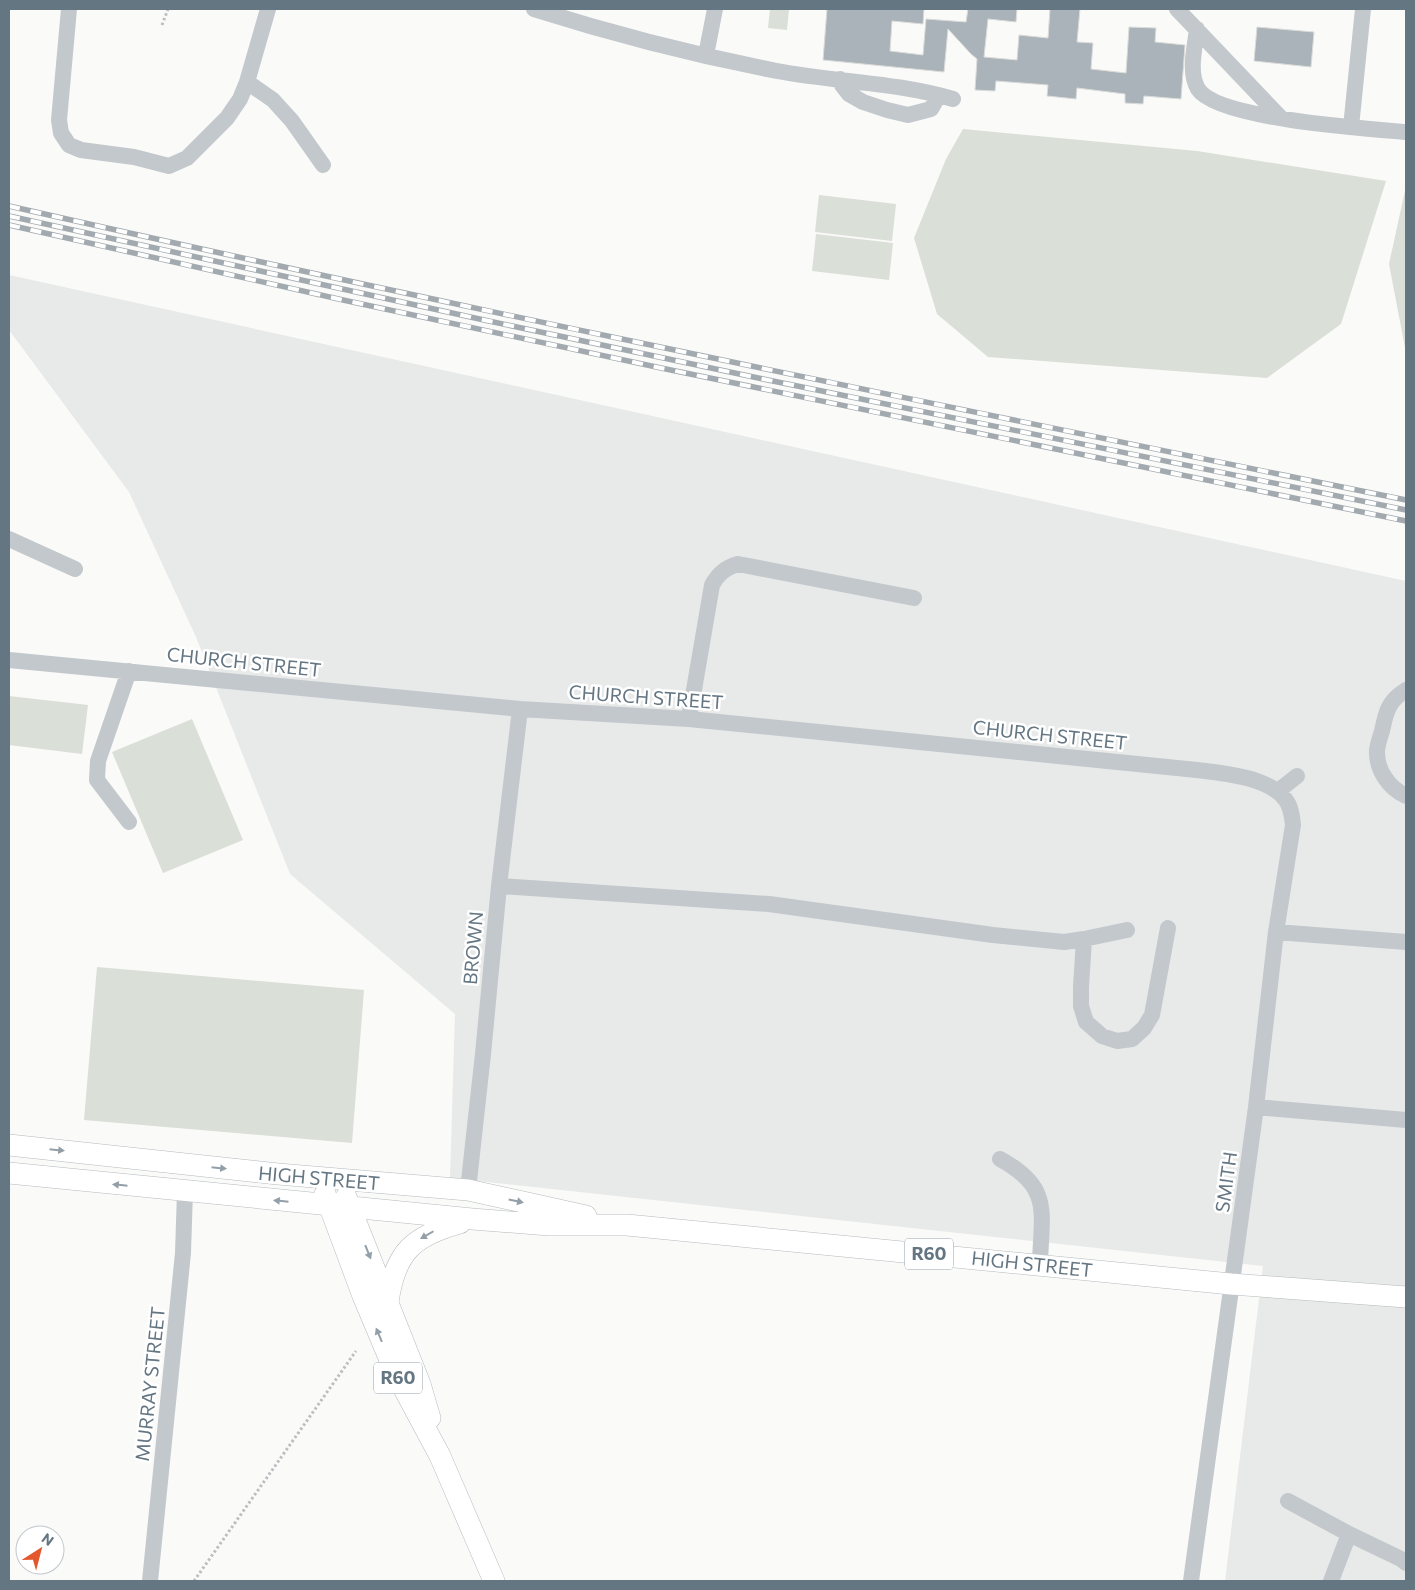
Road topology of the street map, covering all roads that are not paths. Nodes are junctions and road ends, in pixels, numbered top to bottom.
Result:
1 (69, 9) edge
2 (268, 9) edge
3 (534, 9) edge
4 (715, 9) edge
5 (1177, 9) edge
6 (1363, 9) edge
7 (1197, 29) junction
8 (706, 56) junction
9 (840, 79) junction
10 (248, 82) junction
11 (1281, 118) junction
12 (1351, 128) junction
13 (1406, 132) edge
14 (323, 165) dead end
15 (9, 539) edge
16 (75, 569) dead end
17 (914, 598) dead end
18 (9, 660) edge
19 (129, 671) junction
20 (1406, 690) edge
21 (520, 709) junction
22 (689, 719) junction
23 (1297, 776) dead end
24 (1278, 791) junction
25 (1406, 796) edge
26 (129, 822) dead end
27 (498, 886) junction
28 (1168, 928) dead end
29 (1127, 930) dead end
30 (1276, 932) junction
31 (1084, 939) junction
32 (1406, 942) edge
33 (1256, 1107) junction
34 (1406, 1120) edge
35 (9, 1145) edge
36 (1000, 1159) dead end
37 (9, 1173) edge
38 (318, 1178) junction
39 (340, 1180) junction
40 (468, 1190) junction
41 (185, 1191) junction
42 (340, 1206) junction
43 (472, 1220) junction
44 (627, 1225) junction
45 (1040, 1265) junction
46 (1231, 1284) junction
47 (1406, 1298) edge
48 (388, 1302) junction
49 (440, 1456) junction
50 (1288, 1501) dead end
51 (1349, 1534) junction
52 (1406, 1563) edge
53 (150, 1581) edge
54 (494, 1581) edge
55 (1191, 1581) edge
56 (1331, 1581) edge

1 - 10 street
2 - 10 street
3 - 8 street
4 - 8 street
5 - 7 street
6 - 12 street
7 - 11 street
7 - 11 street
8 - 9 street
9 - 9 street
10 - 14 street
11 - 12 street
12 - 13 street
15 - 16 street
17 - 22 street
18 - 19 street, CHURCH STREET
19 - 21 street, CHURCH STREET
19 - 26 street
20 - 25 street
21 - 22 street, CHURCH STREET
21 - 27 street, BROWN
22 - 24 street, CHURCH STREET
23 - 24 street
24 - 30 street, SMITH
27 - 31 street
27 - 40 street, BROWN
28 - 31 street
29 - 31 street
30 - 32 street
30 - 33 street, SMITH
33 - 34 street
33 - 46 street, SMITH
35 -> 38 main road, HIGH STREET
36 - 45 street
41 -> 37 main road, HIGH STREET
38 - 39 main road, HIGH STREET / R60
38 - 42 main road, R60
39 - 40 main road, HIGH STREET / R60
39 - 42 main road, R60
40 -> 44 main road, HIGH STREET / R60
42 -> 41 main road, HIGH STREET
41 - 53 street, MURRAY STREET
42 - 43 main road, HIGH STREET / R60
42 -> 48 main road, R60
49 -> 42 main road, R60
43 - 44 main road, HIGH STREET / R60
43 -> 48 main road
44 - 45 main road, HIGH STREET / R60
45 - 46 main road, HIGH STREET / R60
46 - 47 main road, HIGH STREET / R60
46 - 55 street, SMITH
48 - 49 main road, R60
49 - 54 main road, R60
50 - 51 street
51 - 52 street
51 - 56 street

